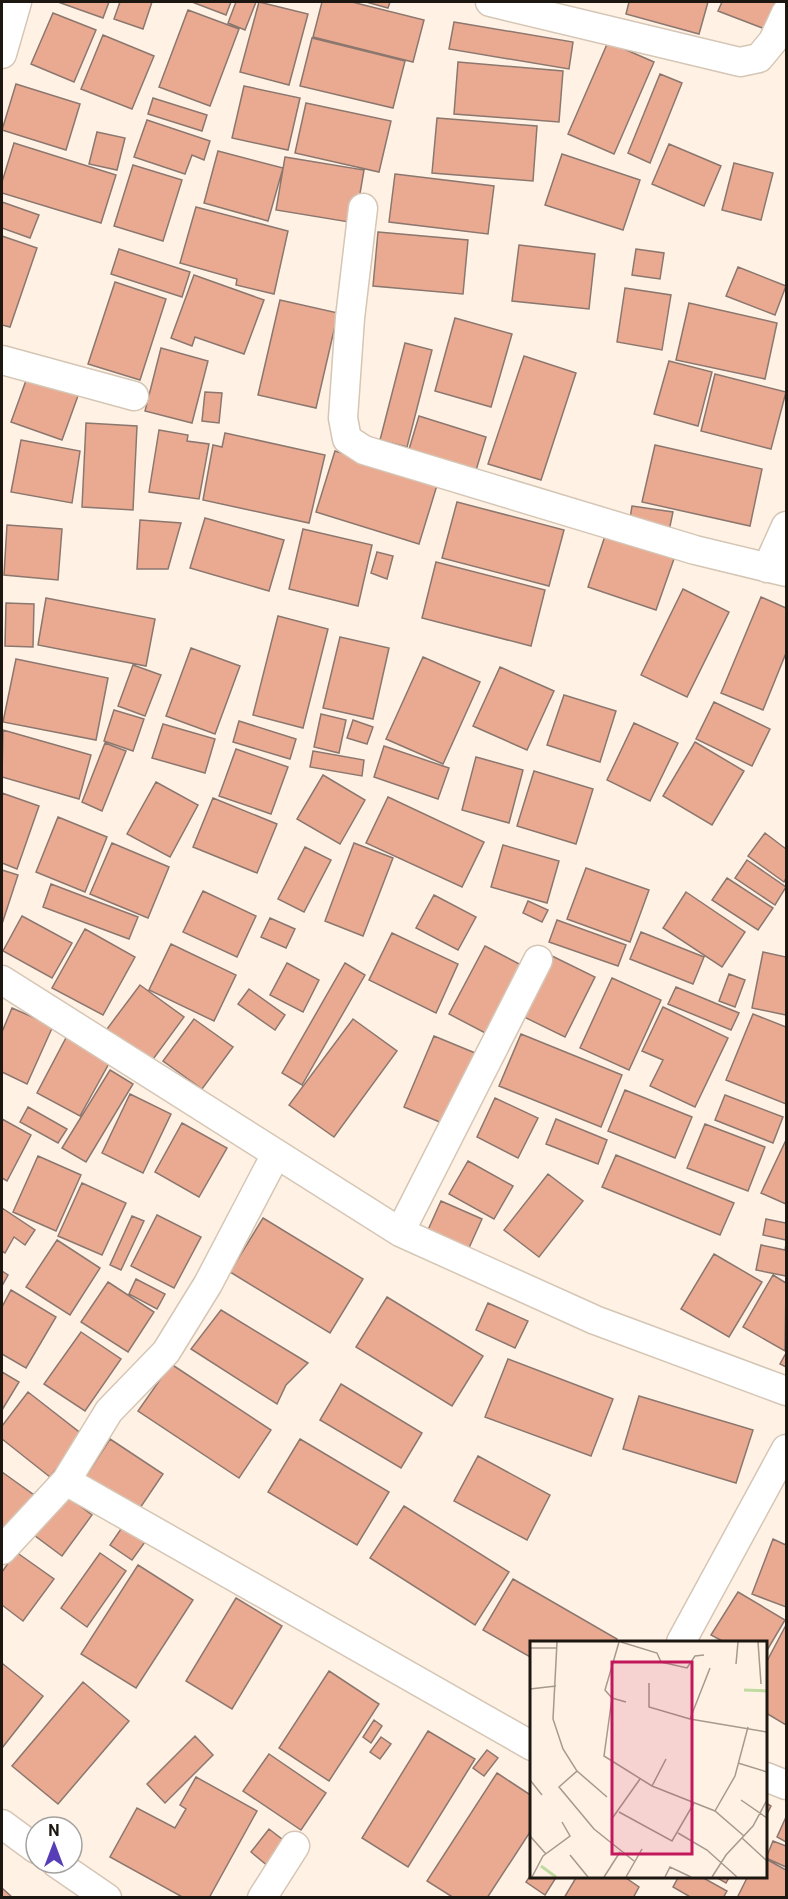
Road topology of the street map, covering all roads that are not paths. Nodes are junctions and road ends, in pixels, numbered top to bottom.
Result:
1 (17, 2) edge
2 (490, 2) edge
3 (786, 13) edge
4 (2, 54) edge
5 (363, 208) dead end
6 (2, 360) edge
7 (134, 396) dead end
8 (786, 526) edge
9 (777, 570) edge
10 (538, 960) dead end
11 (2, 980) edge
12 (275, 1155) junction
13 (400, 1232) junction
14 (786, 1391) edge
15 (786, 1449) edge
16 (66, 1481) junction
17 (2, 1550) edge
18 (682, 1641) edge
19 (530, 1745) edge
20 (767, 1778) edge
21 (786, 1785) edge
22 (2, 1824) edge
23 (24, 1840) edge
24 (295, 1846) dead end
25 (64, 1879) edge
26 (107, 1898) edge
27 (262, 1898) edge

1 - 4 street
2 - 3 street
5 - 9 street
6 - 7 street
8 - 9 street
10 - 13 street
11 - 12 street
12 - 13 street
12 - 16 street
13 - 14 street
15 - 18 street
16 - 17 street
16 - 19 street
20 - 21 street
22 - 23 street
24 - 27 street
25 - 26 street

